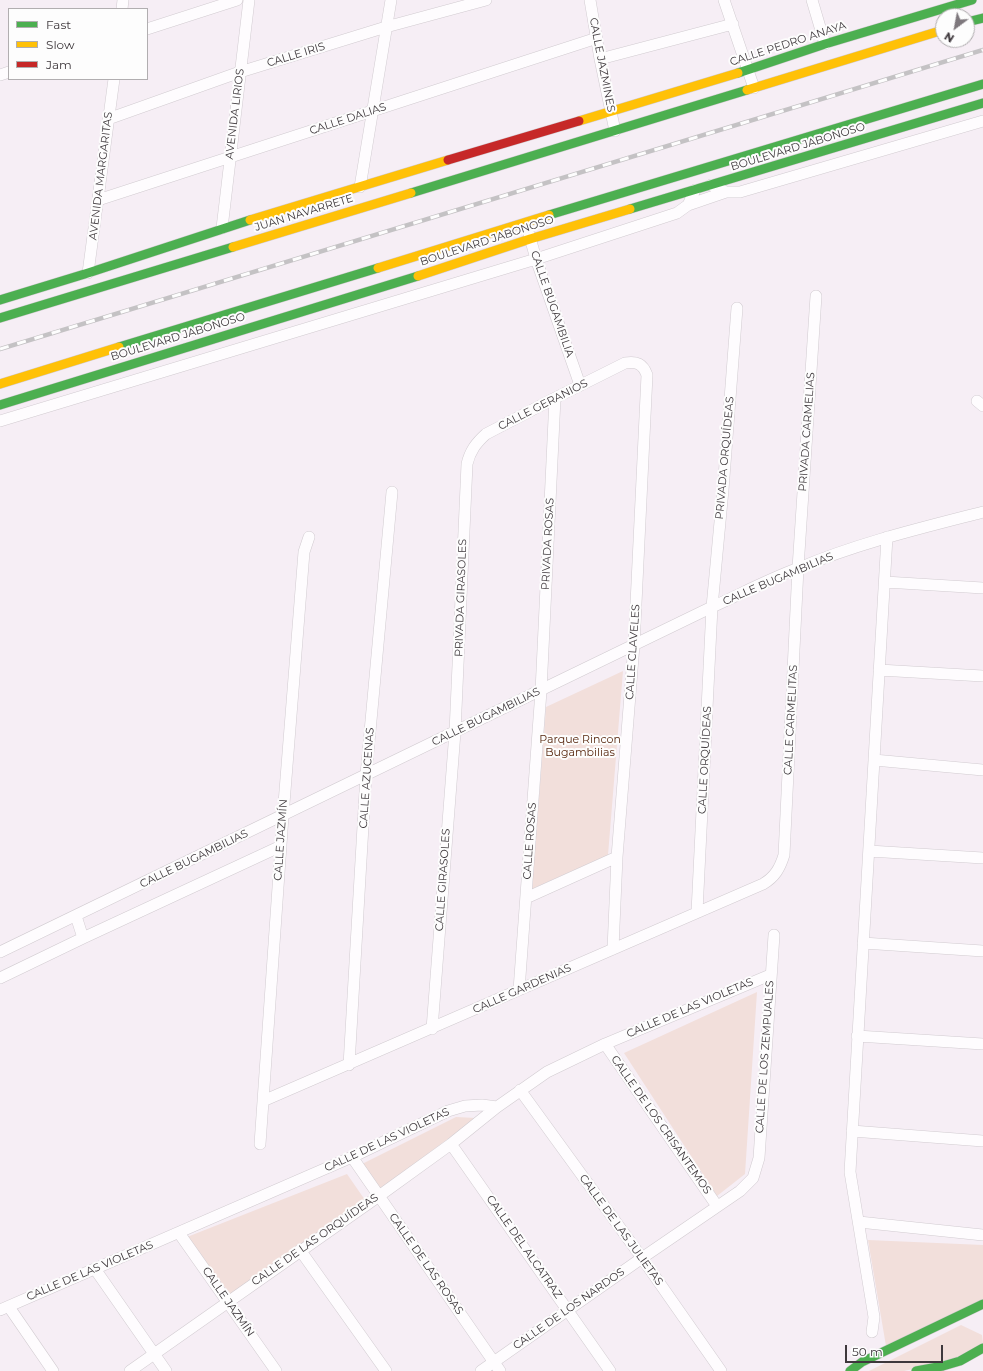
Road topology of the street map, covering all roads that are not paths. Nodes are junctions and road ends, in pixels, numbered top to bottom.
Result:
1 (237, 0) edge
2 (249, 0) edge
3 (391, 0) edge
4 (486, 0) edge
5 (590, 0) edge
6 (724, 0) edge
7 (812, 0) edge
8 (972, 0) edge
9 (733, 24) junction
10 (386, 28) junction
11 (148, 29) edge
12 (935, 32) edge
13 (597, 38) junction
14 (825, 44) junction
15 (600, 59) junction
16 (748, 70) junction
17 (240, 72) junction
18 (114, 80) edge
19 (983, 84) edge
20 (754, 88) junction
21 (983, 103) edge
22 (611, 110) junction
23 (372, 111) junction
24 (108, 119) junction
25 (931, 119) junction
26 (983, 121) edge
27 (615, 131) junction
28 (936, 135) junction
29 (230, 157) junction
30 (711, 185) junction
31 (360, 187) junction
32 (695, 190) junction
33 (726, 192) junction
34 (98, 200) junction
35 (646, 205) junction
36 (688, 205) junction
37 (651, 221) junction
38 (526, 222) junction
39 (222, 228) junction
40 (530, 239) junction
41 (476, 257) junction
42 (536, 259) junction
43 (88, 273) junction
44 (481, 275) junction
45 (816, 296) dead end
46 (0, 300) edge
47 (737, 308) dead end
48 (291, 314) junction
49 (0, 318) edge
50 (295, 332) junction
51 (634, 361) joint
52 (0, 384) edge
53 (580, 385) junction
54 (555, 398) junction
55 (0, 405) edge
56 (0, 421) edge
57 (467, 464) joint
58 (392, 492) dead end
59 (983, 512) edge
60 (309, 537) dead end
61 (887, 537) junction
62 (798, 568) junction
63 (885, 582) junction
64 (983, 588) edge
65 (712, 607) junction
66 (634, 645) junction
67 (879, 670) junction
68 (983, 676) edge
69 (541, 691) junction
70 (455, 732) junction
71 (874, 760) junction
72 (983, 770) edge
73 (366, 775) junction
74 (283, 816) junction
75 (281, 846) junction
76 (869, 851) junction
77 (617, 857) junction
78 (983, 858) edge
79 (778, 871) joint
80 (526, 898) junction
81 (698, 912) junction
82 (76, 916) junction
83 (774, 935) dead end
84 (83, 938) junction
85 (863, 943) junction
86 (613, 949) junction
87 (983, 951) edge
88 (0, 952) edge
89 (770, 975) junction
90 (0, 978) edge
91 (519, 990) junction
92 (432, 1028) junction
93 (857, 1036) junction
94 (605, 1044) junction
95 (983, 1044) edge
96 (349, 1065) junction
97 (520, 1090) junction
98 (263, 1101) junction
99 (497, 1107) junction
100 (852, 1131) junction
101 (983, 1141) edge
102 (260, 1144) dead end
103 (451, 1144) junction
104 (352, 1157) junction
105 (753, 1178) joint
106 (378, 1196) junction
107 (717, 1206) junction
108 (859, 1222) junction
109 (179, 1233) junction
110 (983, 1235) edge
111 (300, 1250) junction
112 (642, 1258) junction
113 (95, 1269) junction
114 (228, 1302) junction
115 (983, 1306) edge
116 (4, 1308) edge
117 (568, 1310) junction
118 (872, 1332) dead end
119 (983, 1348) edge
120 (154, 1354) junction
121 (497, 1367) edge
122 (53, 1371) edge
123 (130, 1371) edge
124 (166, 1371) edge
125 (276, 1371) edge
126 (386, 1371) edge
127 (481, 1371) edge
128 (610, 1371) edge
129 (721, 1371) edge
130 (850, 1371) edge
131 (916, 1371) edge

1 - 11 street
2 - 17 street, AVENIDA LIRIOS
3 - 10 street
4 - 10 street, CALLE IRIS
5 - 13 street, CALLE JAZMINES
6 - 9 street
7 - 14 street
8 - 14 main road, CALLE PEDRO ANAYA
9 - 15 street
9 - 16 street
10 - 17 street, CALLE IRIS
10 - 23 street
12 - 20 main road
13 - 15 street, CALLE JAZMINES
13 - 23 street, CALLE DALIAS
14 - 16 main road, CALLE PEDRO ANAYA
15 - 22 street, CALLE JAZMINES
16 - 20 street
16 - 22 main road, CALLE PEDRO ANAYA
17 - 24 street, CALLE IRIS
17 - 29 street, AVENIDA LIRIOS
18 - 24 street, AVENIDA MARGARITAS
19 - 38 main road, BOULEVARD JABONOSO
20 - 27 main road
21 - 25 main road, BOULEVARD JABONOSO
22 - 27 street, CALLE JAZMINES
22 - 31 main road, JUAN NAVARRETE
23 - 29 street, CALLE DALIAS
23 - 31 street
24 - 34 street, AVENIDA MARGARITAS
25 - 28 street
25 - 30 main road, BOULEVARD JABONOSO
26 - 28 street
27 - 49 main road, JUAN NAVARRETE
28 - 33 street
29 - 34 street, CALLE DALIAS
29 - 39 street, AVENIDA LIRIOS
30 - 32 main road, BOULEVARD JABONOSO
30 - 33 street
31 - 39 main road, JUAN NAVARRETE
32 - 35 main road, BOULEVARD JABONOSO
32 - 36 street
33 - 36 street
34 - 43 street, AVENIDA MARGARITAS
35 - 37 street
35 - 40 main road, BOULEVARD JABONOSO
36 - 37 street
37 - 42 street
38 - 40 street, CALLE BUGAMBILIA
38 - 52 main road, BOULEVARD JABONOSO
39 - 43 main road, JUAN NAVARRETE
40 - 41 main road, BOULEVARD JABONOSO
40 - 42 street, CALLE BUGAMBILIA
41 - 44 street
41 - 48 main road, BOULEVARD JABONOSO
42 - 44 street
42 - 53 street, CALLE BUGAMBILIA
43 - 46 main road, JUAN NAVARRETE
44 - 50 street
45 - 62 street, PRIVADA CARMELIAS
47 - 65 street, PRIVADA ORQUÍDEAS
48 - 50 street
48 - 55 main road, BOULEVARD JABONOSO
50 - 56 street
51 - 53 street, CALLE GERANIOS
51 - 66 street, CALLE CLAVELES
53 - 54 street, CALLE GERANIOS
54 - 57 street, CALLE GERANIOS
54 - 69 street, PRIVADA ROSAS
57 - 70 street, PRIVADA GIRASOLES
58 - 73 street, CALLE AZUCENAS
59 - 61 street, CALLE BUGAMBILIAS
60 - 74 street, CALLE JAZMÍN
61 - 62 street, CALLE BUGAMBILIAS
61 - 63 street
62 - 65 street, CALLE BUGAMBILIAS
62 - 79 street, CALLE CARMELITAS
63 - 64 street
63 - 67 street
65 - 66 street, CALLE BUGAMBILIAS
65 - 81 street, CALLE ORQUÍDEAS
66 - 69 street, CALLE BUGAMBILIAS
66 - 77 street, CALLE CLAVELES
67 - 68 street
67 - 71 street
69 - 70 street, CALLE BUGAMBILIAS
69 - 80 street, CALLE ROSAS
70 - 73 street, CALLE BUGAMBILIAS
70 - 92 street, CALLE GIRASOLES
71 - 72 street
71 - 76 street
73 - 74 street, CALLE BUGAMBILIAS
73 - 96 street, CALLE AZUCENAS
74 - 75 street, CALLE JAZMÍN
74 - 82 street, CALLE BUGAMBILIAS
75 - 84 street
75 - 98 street, CALLE JAZMÍN
76 - 78 street
76 - 85 street
77 - 80 street
77 - 86 street, CALLE CLAVELES
79 - 81 street, CALLE GARDENIAS
80 - 91 street, CALLE ROSAS
81 - 86 street, CALLE GARDENIAS
82 - 84 street
82 - 88 street, CALLE BUGAMBILIAS
83 - 89 street, CALLE DE LOS ZEMPUALES
84 - 90 street
85 - 87 street
85 - 93 street
86 - 91 street, CALLE GARDENIAS
89 - 94 street, CALLE DE LAS VIOLETAS
89 - 105 street, CALLE DE LOS ZEMPUALES
91 - 92 street, CALLE GARDENIAS
92 - 96 street, CALLE GARDENIAS
93 - 95 street
93 - 100 street
94 - 97 street, CALLE DE LAS VIOLETAS
94 - 107 street, CALLE DE LOS CRISANTEMOS
96 - 98 street, CALLE GARDENIAS
97 - 99 street, CALLE DE LAS VIOLETAS
97 - 112 street, CALLE DE LAS JULIETAS
98 - 102 street, CALLE JAZMÍN
99 - 103 street, CALLE DE LAS ORQUÍDEAS
99 - 104 street, CALLE DE LAS VIOLETAS
100 - 101 street
100 - 108 street
103 - 106 street, CALLE DE LAS ORQUÍDEAS
103 - 117 street, CALLE DEL ALCATRAZ
104 - 106 street, CALLE DE LAS ROSAS
104 - 109 street, CALLE DE LAS VIOLETAS
105 - 107 street, CALLE DE LOS NARDOS
106 - 111 street, CALLE DE LAS ORQUÍDEAS
106 - 121 street, CALLE DE LAS ROSAS
107 - 112 street, CALLE DE LOS NARDOS
108 - 110 street
108 - 118 street
109 - 113 street, CALLE DE LAS VIOLETAS
109 - 114 street, CALLE JAZMÍN
111 - 114 street, CALLE DE LAS ORQUÍDEAS
111 - 126 street
112 - 117 street, CALLE DE LOS NARDOS
112 - 129 street, CALLE DE LAS JULIETAS
113 - 116 street, CALLE DE LAS VIOLETAS
113 - 120 street
114 - 120 street, CALLE DE LAS ORQUÍDEAS
114 - 125 street, CALLE JAZMÍN
115 - 130 main road
116 - 122 street
117 - 121 street, CALLE DE LOS NARDOS
117 - 128 street, CALLE DEL ALCATRAZ
119 - 131 main road
120 - 123 street, CALLE DE LAS ORQUÍDEAS
120 - 124 street
121 - 127 street, CALLE DE LOS NARDOS

